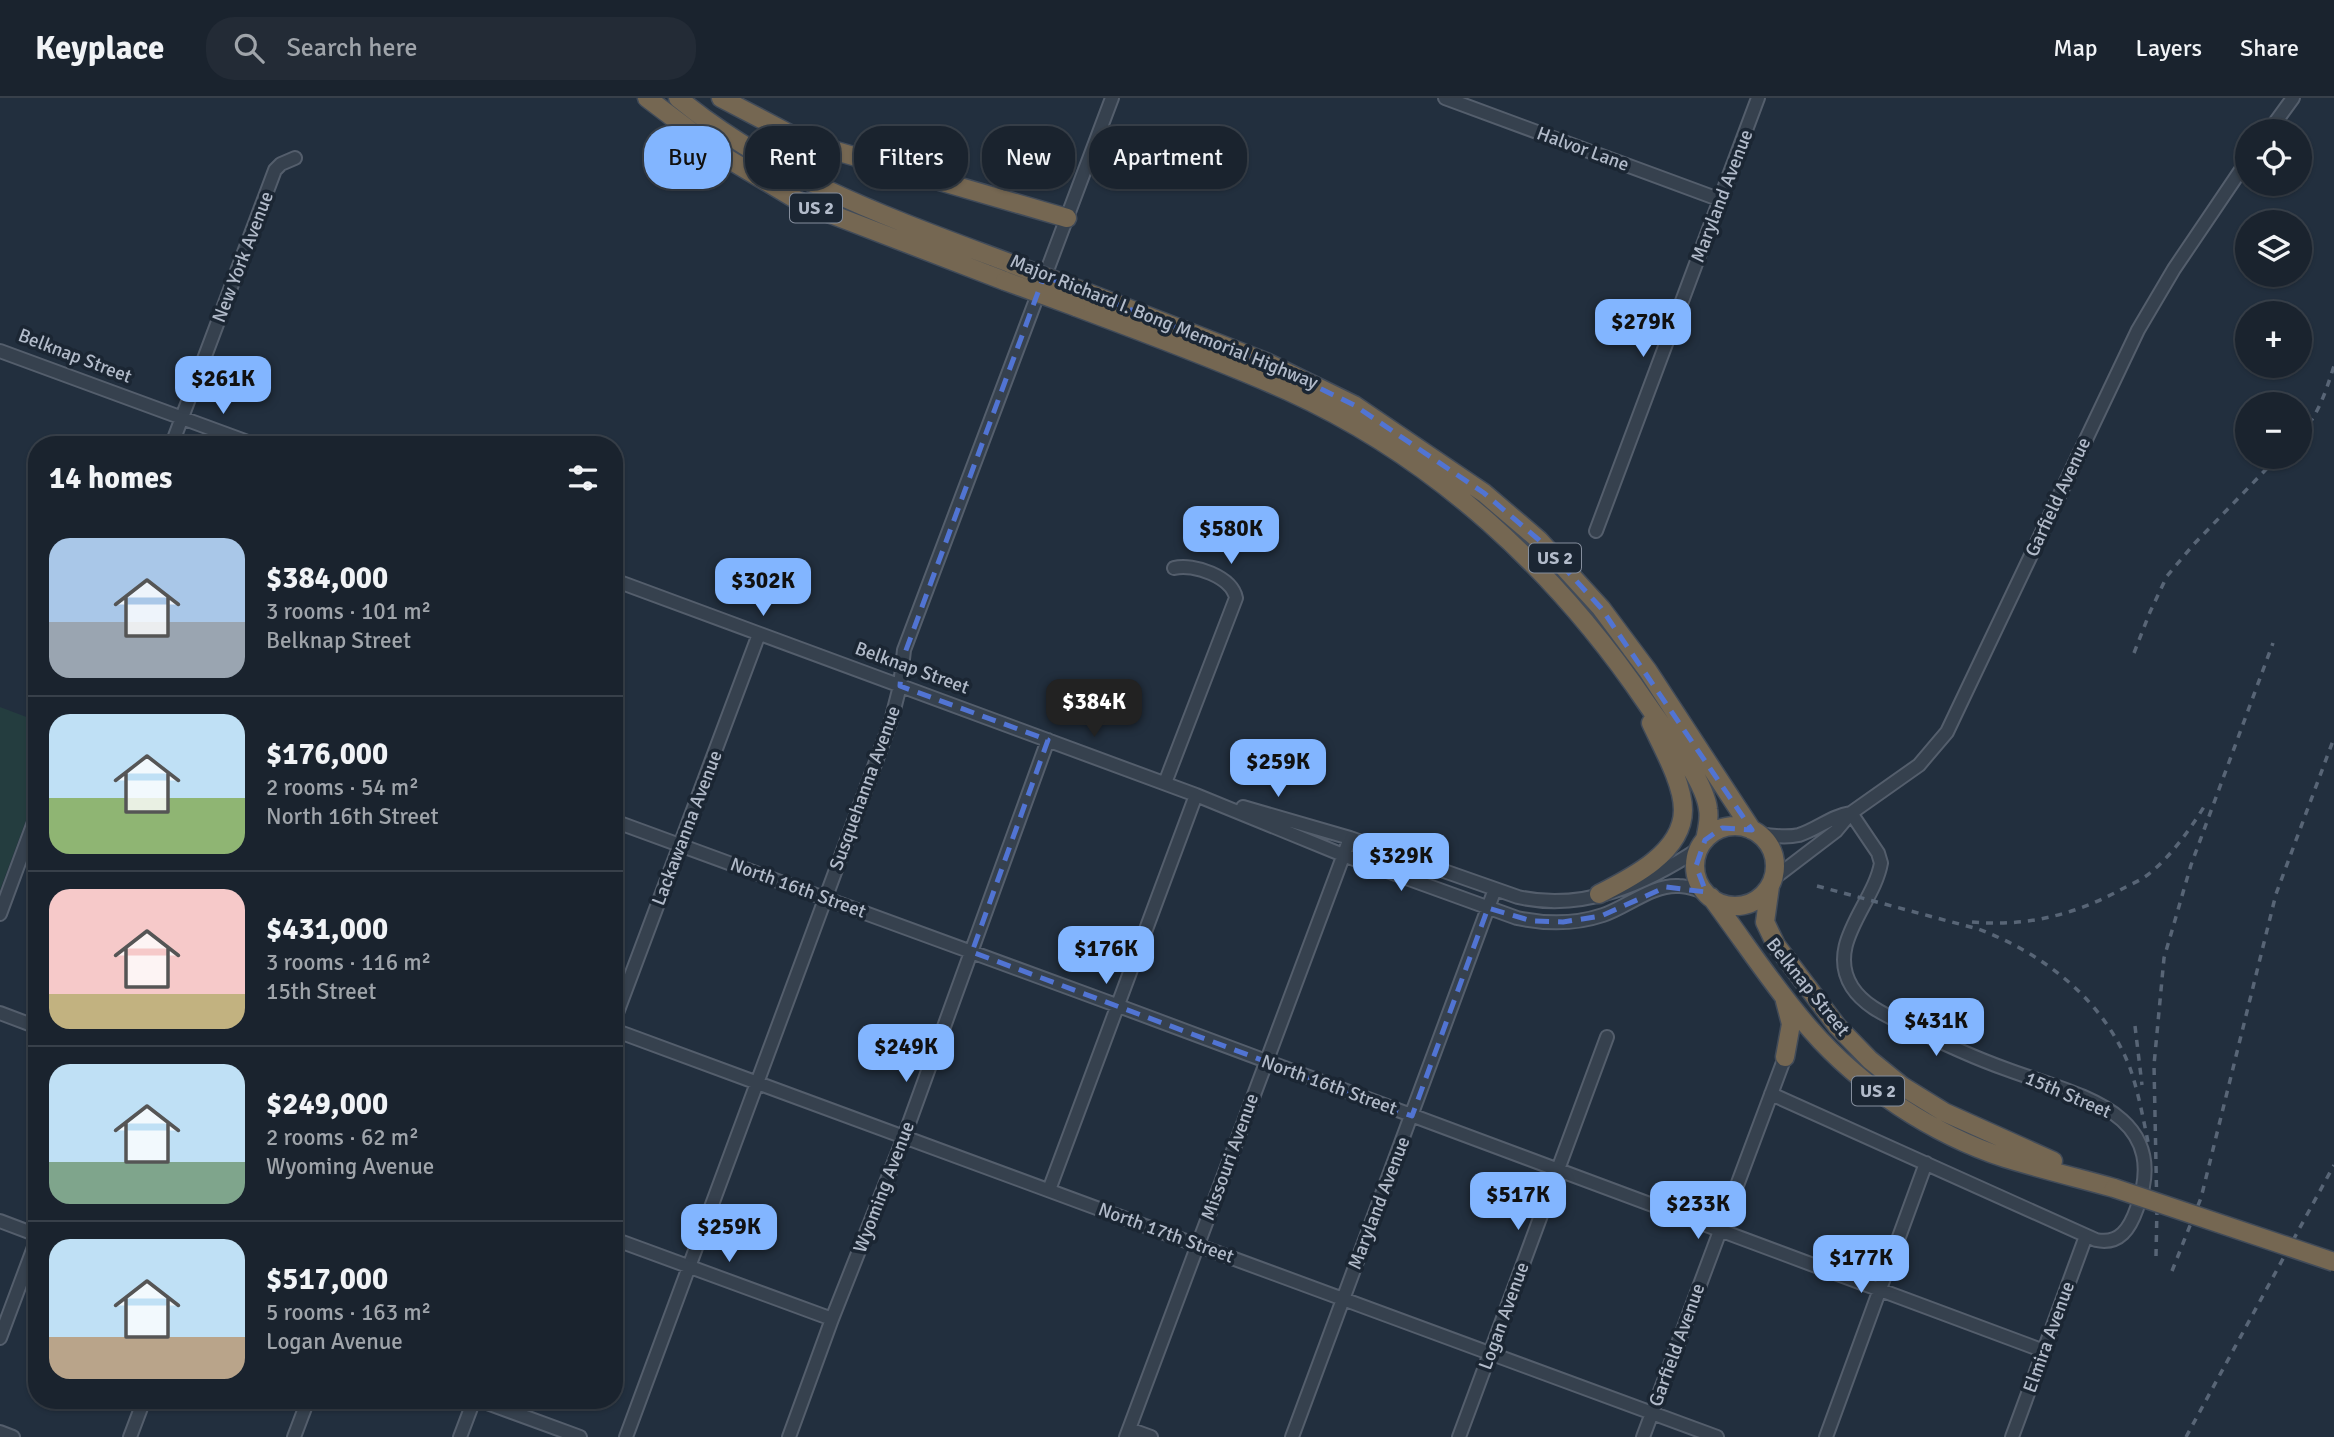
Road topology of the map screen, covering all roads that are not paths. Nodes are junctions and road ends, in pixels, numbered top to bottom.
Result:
1 (647, 98) edge
2 (678, 98) edge
3 (721, 98) edge
4 (1112, 98) edge
5 (1445, 98) edge
6 (1759, 98) edge
7 (2293, 98) edge
8 (2278, 119) edge
9 (295, 158) dead end
10 (2235, 179) edge
11 (1721, 200) junction
12 (1067, 218) junction
13 (1009, 272) junction
14 (1080, 299) junction
15 (0, 351) edge
16 (182, 419) junction
17 (175, 436) edge
18 (230, 436) edge
19 (1596, 531) dead end
20 (1174, 568) dead end
21 (623, 583) edge
22 (760, 634) junction
23 (1632, 682) junction
24 (900, 686) junction
25 (1048, 740) junction
26 (1164, 783) junction
27 (1196, 794) junction
28 (1851, 813) junction
29 (623, 824) edge
30 (1756, 832) junction
31 (28, 838) edge
32 (1350, 838) junction
33 (1702, 844) junction
34 (681, 846) junction
35 (1343, 855) junction
36 (1771, 883) junction
37 (1495, 889) junction
38 (1599, 894) junction
39 (1708, 895) junction
40 (825, 898) junction
41 (1488, 908) junction
42 (0, 914) edge
43 (972, 952) junction
44 (1783, 995) junction
45 (623, 997) edge
46 (1116, 1005) junction
47 (0, 1013) edge
48 (28, 1024) edge
49 (623, 1033) edge
50 (1607, 1037) dead end
51 (1832, 1051) junction
52 (1785, 1057) junction
53 (1266, 1061) junction
54 (758, 1083) junction
55 (1771, 1094) junction
56 (1412, 1116) junction
57 (904, 1137) junction
58 (1926, 1163) junction
59 (1559, 1170) junction
60 (2114, 1188) junction
61 (1049, 1190) junction
62 (0, 1221) edge
63 (1720, 1230) junction
64 (28, 1233) edge
65 (2086, 1236) junction
66 (623, 1243) edge
67 (1197, 1245) junction
68 (28, 1262) edge
69 (2334, 1262) edge
70 (689, 1267) junction
71 (1881, 1289) junction
72 (1343, 1299) junction
73 (832, 1319) junction
74 (0, 1338) edge
75 (2044, 1351) junction
76 (1491, 1353) junction
77 (141, 1409) edge
78 (305, 1409) edge
79 (472, 1409) edge
80 (501, 1409) edge
81 (1652, 1413) junction
82 (0, 1432) edge
83 (1127, 1433) edge
84 (13, 1437) edge
85 (130, 1437) edge
86 (295, 1437) edge
87 (460, 1437) edge
88 (580, 1437) edge
89 (626, 1437) edge
90 (789, 1437) edge
91 (1151, 1437) edge
92 (1292, 1437) edge
93 (1459, 1437) edge
94 (1643, 1437) edge
95 (1717, 1437) edge
96 (1826, 1437) edge
97 (2012, 1437) edge

1 - 13 highway, Major Richard I. Bong Memorial Highway / US 2
2 - 13 highway, Major Richard I. Bong Memorial Highway / US 2
3 - 12 highway
4 - 12 street, Susquehanna Avenue
5 - 11 street, Halvor Lane
6 - 11 street, Maryland Avenue
7 - 8 street
9 - 16 street, New York Avenue
10 - 28 street, Garfield Avenue
11 - 19 street, Maryland Avenue
12 - 24 street, Susquehanna Avenue
13 - 14 highway, Major Richard I. Bong Memorial Highway / US 2, bridge
14 - 23 highway, Major Richard I. Bong Memorial Highway / US 2
14 - 30 highway, Major Richard I. Bong Memorial Highway / US 2
15 - 16 street, Belknap Street
16 - 17 street, New York Avenue
16 - 18 street, Belknap Street
20 - 26 street
21 - 22 street, Belknap Street
22 - 24 street, Belknap Street
22 - 34 street, Lackawanna Avenue
23 - 33 highway, Major Richard I. Bong Memorial Highway / US 2
23 - 38 highway
24 - 25 street, Belknap Street
24 - 40 street, Susquehanna Avenue
25 - 26 street, Belknap Street
25 - 43 street, Wyoming Avenue
26 - 27 street, Belknap Street
27 - 32 street, Belknap Street
27 - 35 street, Belknap Street
27 - 46 street
28 - 30 street, Garfield Avenue
28 - 36 street, Garfield Avenue
28 - 65 street, 15th Street
29 - 34 street, North 16th Street
30 - 33 highway
30 - 36 highway, US 2
31 - 42 street
32 - 35 street, Missouri Avenue
32 - 37 street, Belknap Street
33 - 38 street, Belknap Street
33 - 39 highway, US 2
34 - 40 street, North 16th Street
34 - 45 street, Lackawanna Avenue
35 - 41 street, Belknap Street
35 - 53 street, Missouri Avenue
36 - 39 highway
36 - 60 highway, Belknap Street / US 2
37 - 38 street, Belknap Street
37 - 41 street, Maryland Avenue
39 - 41 street, Belknap Street
39 - 44 highway, Belknap Street / US 2
40 - 43 street, North 16th Street
40 - 54 street, Susquehanna Avenue
41 - 56 street, Maryland Avenue
43 - 46 street, North 16th Street
43 - 57 street, Wyoming Avenue
44 - 51 highway, Belknap Street / US 2
44 - 52 highway
46 - 53 street, North 16th Street
46 - 61 street
47 - 48 street
49 - 54 street, North 17th Street
50 - 59 street, Logan Avenue
51 - 52 highway
51 - 60 highway, Belknap Street / US 2
52 - 55 street, Garfield Avenue
53 - 56 street, North 16th Street
53 - 67 street, Missouri Avenue
54 - 57 street, North 17th Street
54 - 70 street, Susquehanna Avenue
55 - 58 street
55 - 63 street, Garfield Avenue
56 - 59 street, North 16th Street
56 - 72 street, Maryland Avenue
57 - 61 street, North 17th Street
57 - 73 street, Wyoming Avenue
58 - 65 street
58 - 71 street
59 - 63 street, North 16th Street
59 - 76 street, Logan Avenue
60 - 69 highway, Belknap Street / US 2, bridge
61 - 67 street, North 17th Street
62 - 64 street
63 - 71 street, North 16th Street
63 - 81 street, Garfield Avenue
65 - 75 street, Elmira Avenue
66 - 70 street
67 - 72 street, North 17th Street
67 - 83 street, Missouri Avenue
68 - 74 street
70 - 73 street
70 - 89 street, Susquehanna Avenue
71 - 75 street, North 16th Street
71 - 96 street
72 - 76 street, North 17th Street
72 - 92 street, Maryland Avenue
73 - 90 street, Wyoming Avenue
75 - 97 street, Elmira Avenue
76 - 81 street, North 17th Street
76 - 93 street, Logan Avenue
77 - 85 street
78 - 86 street
79 - 87 street
80 - 88 street
81 - 94 street, Garfield Avenue
81 - 95 street, North 17th Street
82 - 84 street
83 - 91 street

